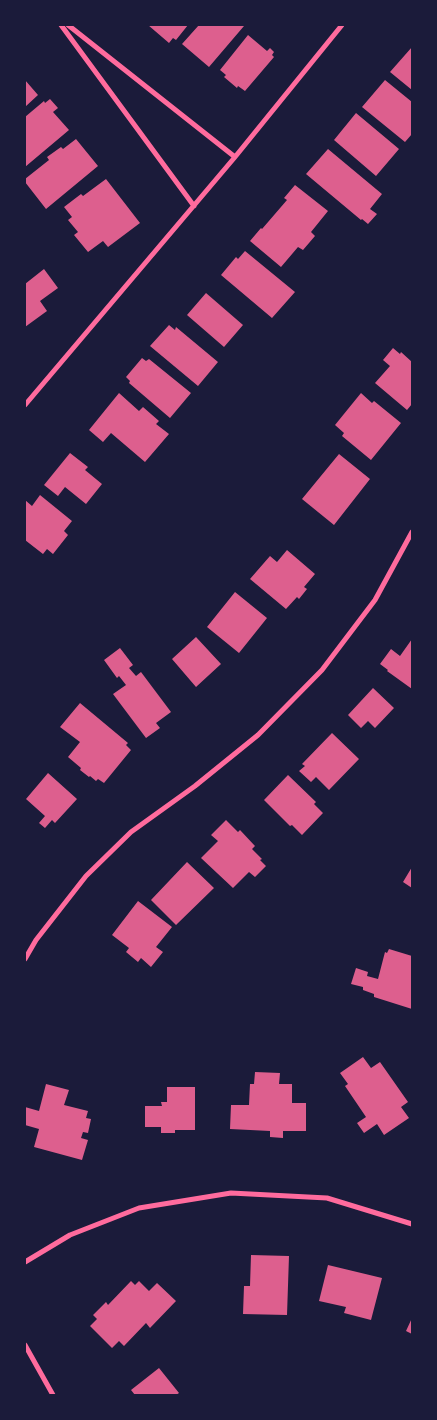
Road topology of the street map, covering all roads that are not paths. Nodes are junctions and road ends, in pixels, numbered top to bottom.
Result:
1 (61, 25) edge
2 (68, 25) edge
3 (342, 25) edge
4 (235, 157) junction
5 (194, 206) junction
6 (25, 405) edge
7 (412, 532) edge
8 (25, 959) edge
9 (412, 1224) edge
10 (25, 1262) edge
11 (25, 1345) edge
12 (53, 1395) edge

1 - 5 street
2 - 4 street
3 - 4 street
4 - 5 street
5 - 6 street
7 - 8 street
9 - 10 street
11 - 12 street

